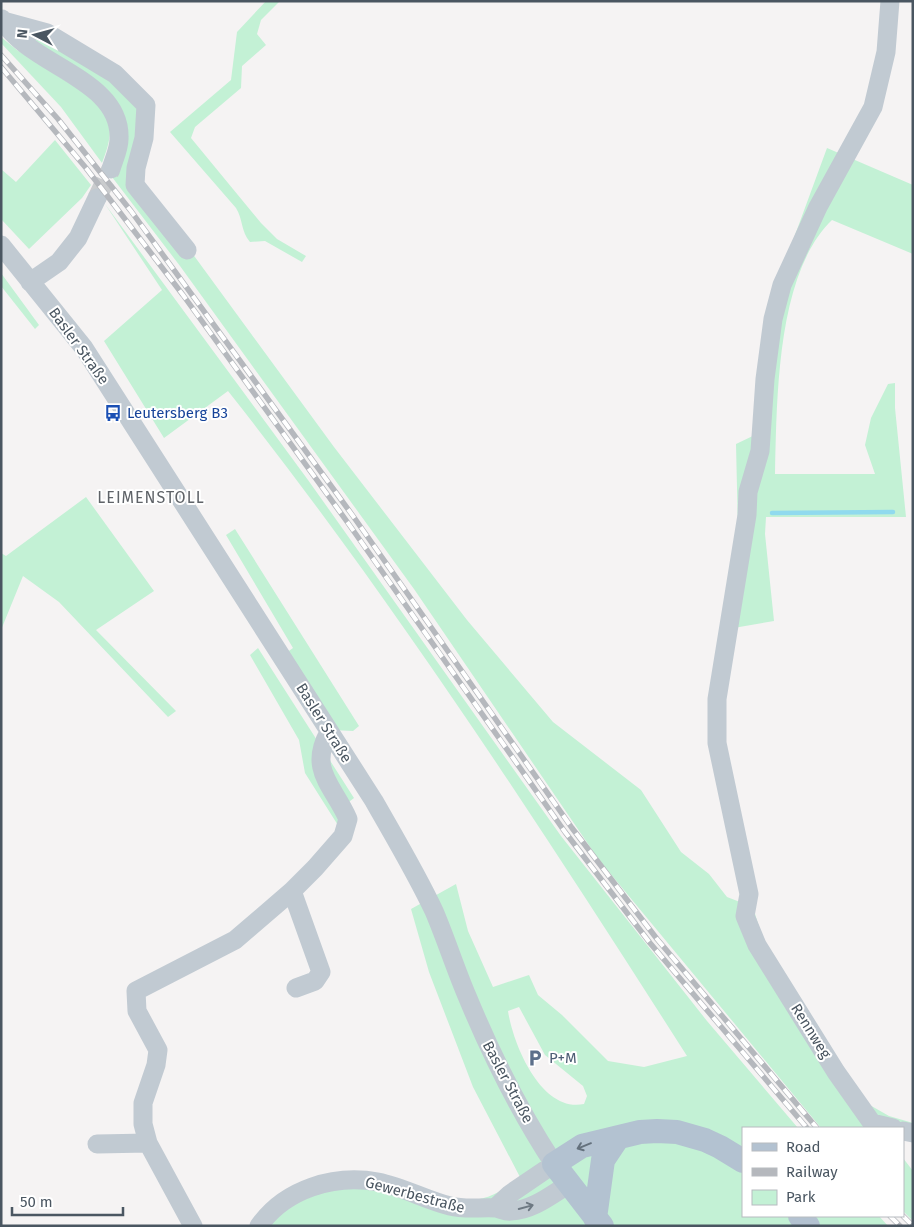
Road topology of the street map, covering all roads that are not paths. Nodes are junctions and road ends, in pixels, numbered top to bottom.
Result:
1 (890, 1) edge
2 (2, 19) edge
3 (111, 169) tunnel mouth
4 (97, 198) tunnel mouth
5 (1, 245) edge
6 (187, 250) dead end
7 (30, 282) junction
8 (329, 732) junction
9 (292, 891) junction
10 (296, 988) dead end
11 (889, 1127) edge
12 (617, 1139) junction
13 (148, 1142) junction
14 (97, 1144) dead end
15 (603, 1160) junction
16 (742, 1161) edge
17 (554, 1164) junction
18 (569, 1184) junction
19 (495, 1208) junction
20 (598, 1222) edge
21 (193, 1226) edge
22 (259, 1226) edge

1 - 11 street, Rennweg
2 - 3 street
2 - 6 street
4 - 7 street
5 - 7 street, Basler Straße
7 - 8 street, Basler Straße
8 - 9 street
8 - 17 street, Basler Straße
9 - 10 street
9 - 13 street
12 - 15 main road
12 - 16 main road
12 -> 17 main road
13 - 14 street
13 - 21 street
15 - 18 main road
15 - 20 main road
17 - 18 main road, Basler Straße
17 - 19 street
19 -> 18 street, Gewerbestraße
18 - 20 main road, Basler Straße
19 - 22 street, Gewerbestraße

